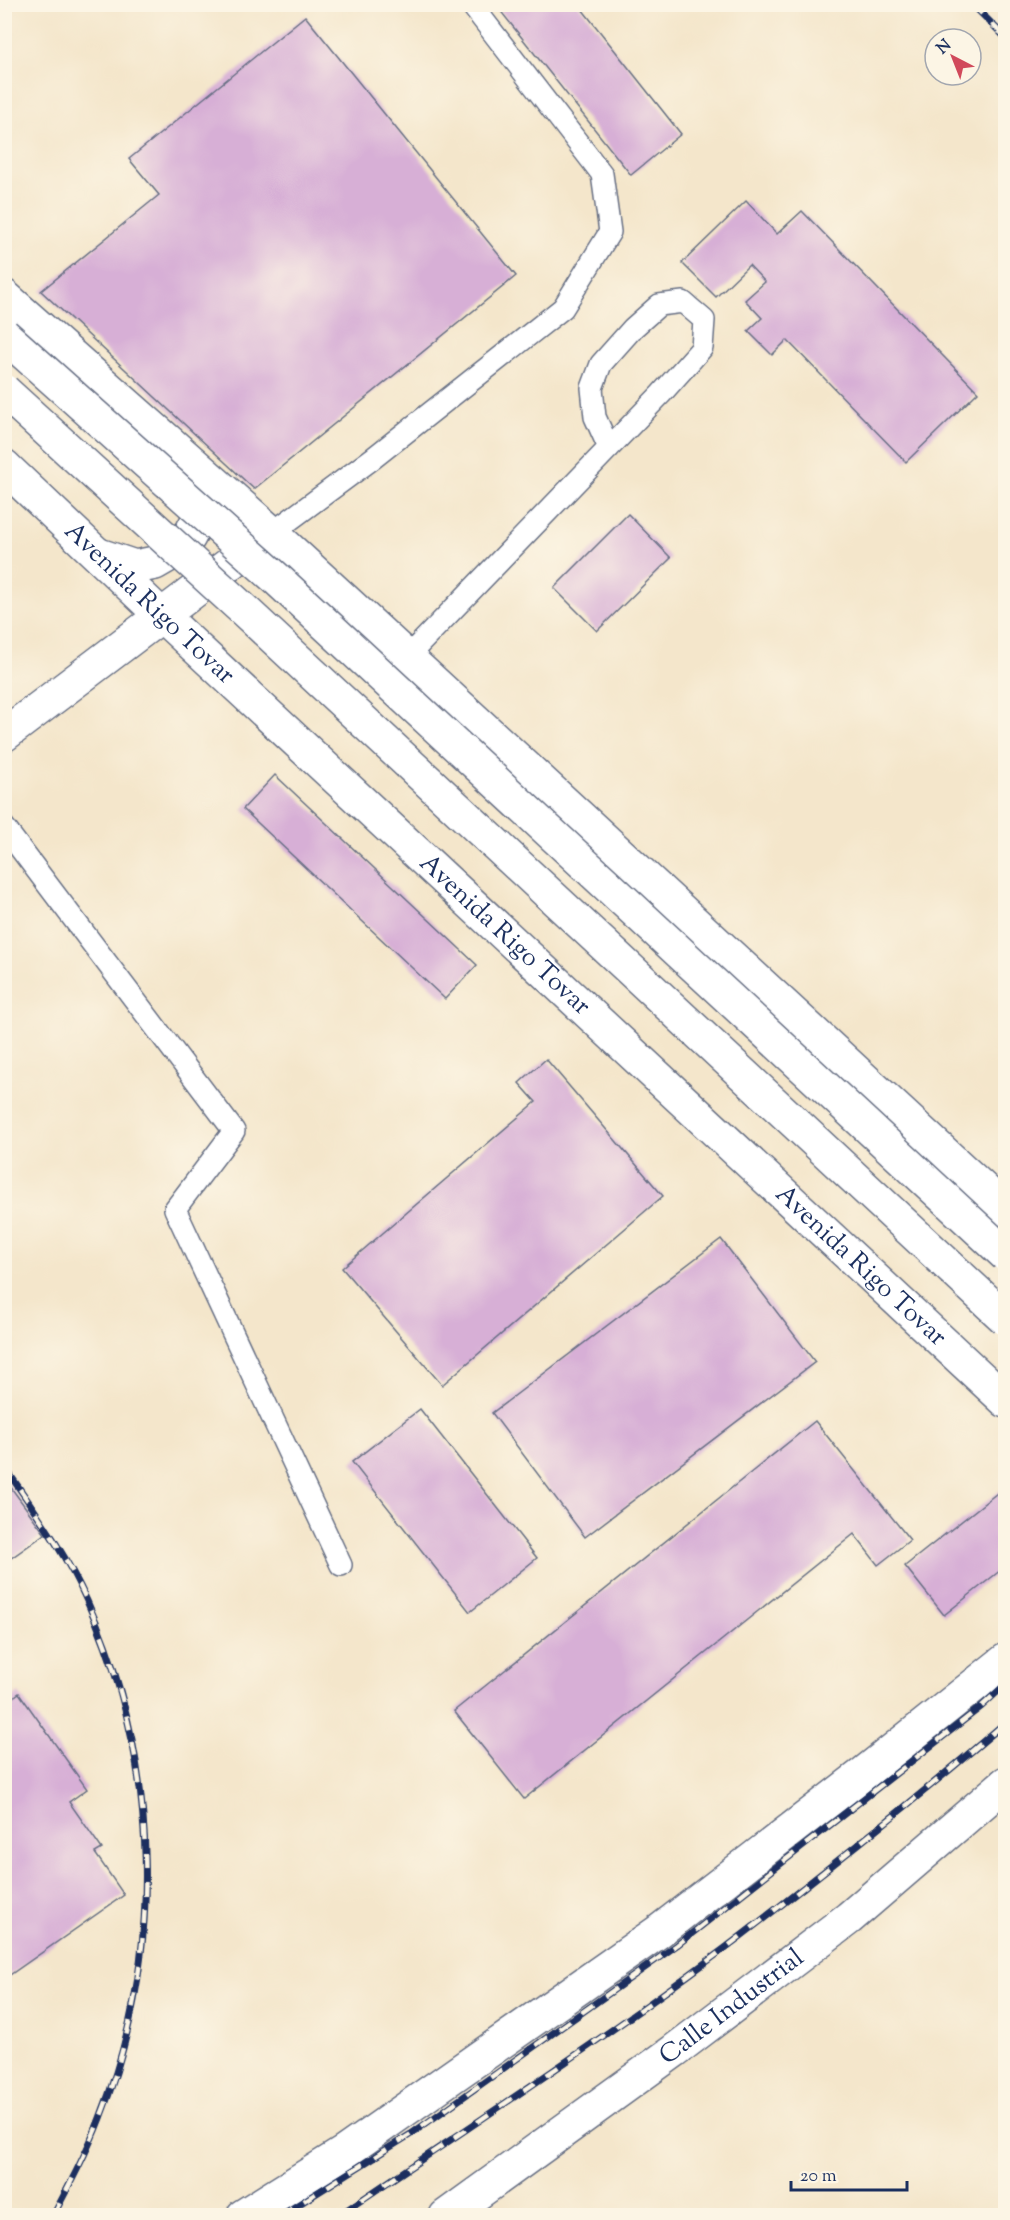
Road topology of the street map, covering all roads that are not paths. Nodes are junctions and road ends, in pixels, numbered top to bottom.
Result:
1 (471, 4) edge
2 (4, 296) edge
3 (4, 335) edge
4 (4, 391) edge
5 (175, 447) junction
6 (609, 448) junction
7 (4, 466) edge
8 (272, 532) junction
9 (97, 554) junction
10 (162, 616) junction
11 (407, 657) junction
12 (4, 735) edge
13 (4, 827) edge
14 (1005, 1210) edge
15 (1005, 1255) edge
16 (1005, 1319) edge
17 (1005, 1401) edge
18 (341, 1565) dead end
19 (1005, 1660) edge
20 (1005, 1783) edge
21 (243, 2216) edge
22 (446, 2216) edge

1 - 8 lane
2 - 5 main road
3 - 15 main road, bridge
4 - 16 main road, bridge
5 - 8 main road
5 - 9 main road
6 - 6 lane
6 - 11 lane
7 - 9 main road, Avenida Rigo Tovar
8 - 10 main road
8 - 11 main road
9 - 10 main road, Avenida Rigo Tovar
10 - 12 main road
10 - 17 main road, Avenida Rigo Tovar
11 - 14 main road
13 - 18 lane
19 - 21 main road
20 - 22 main road, Calle Industrial

